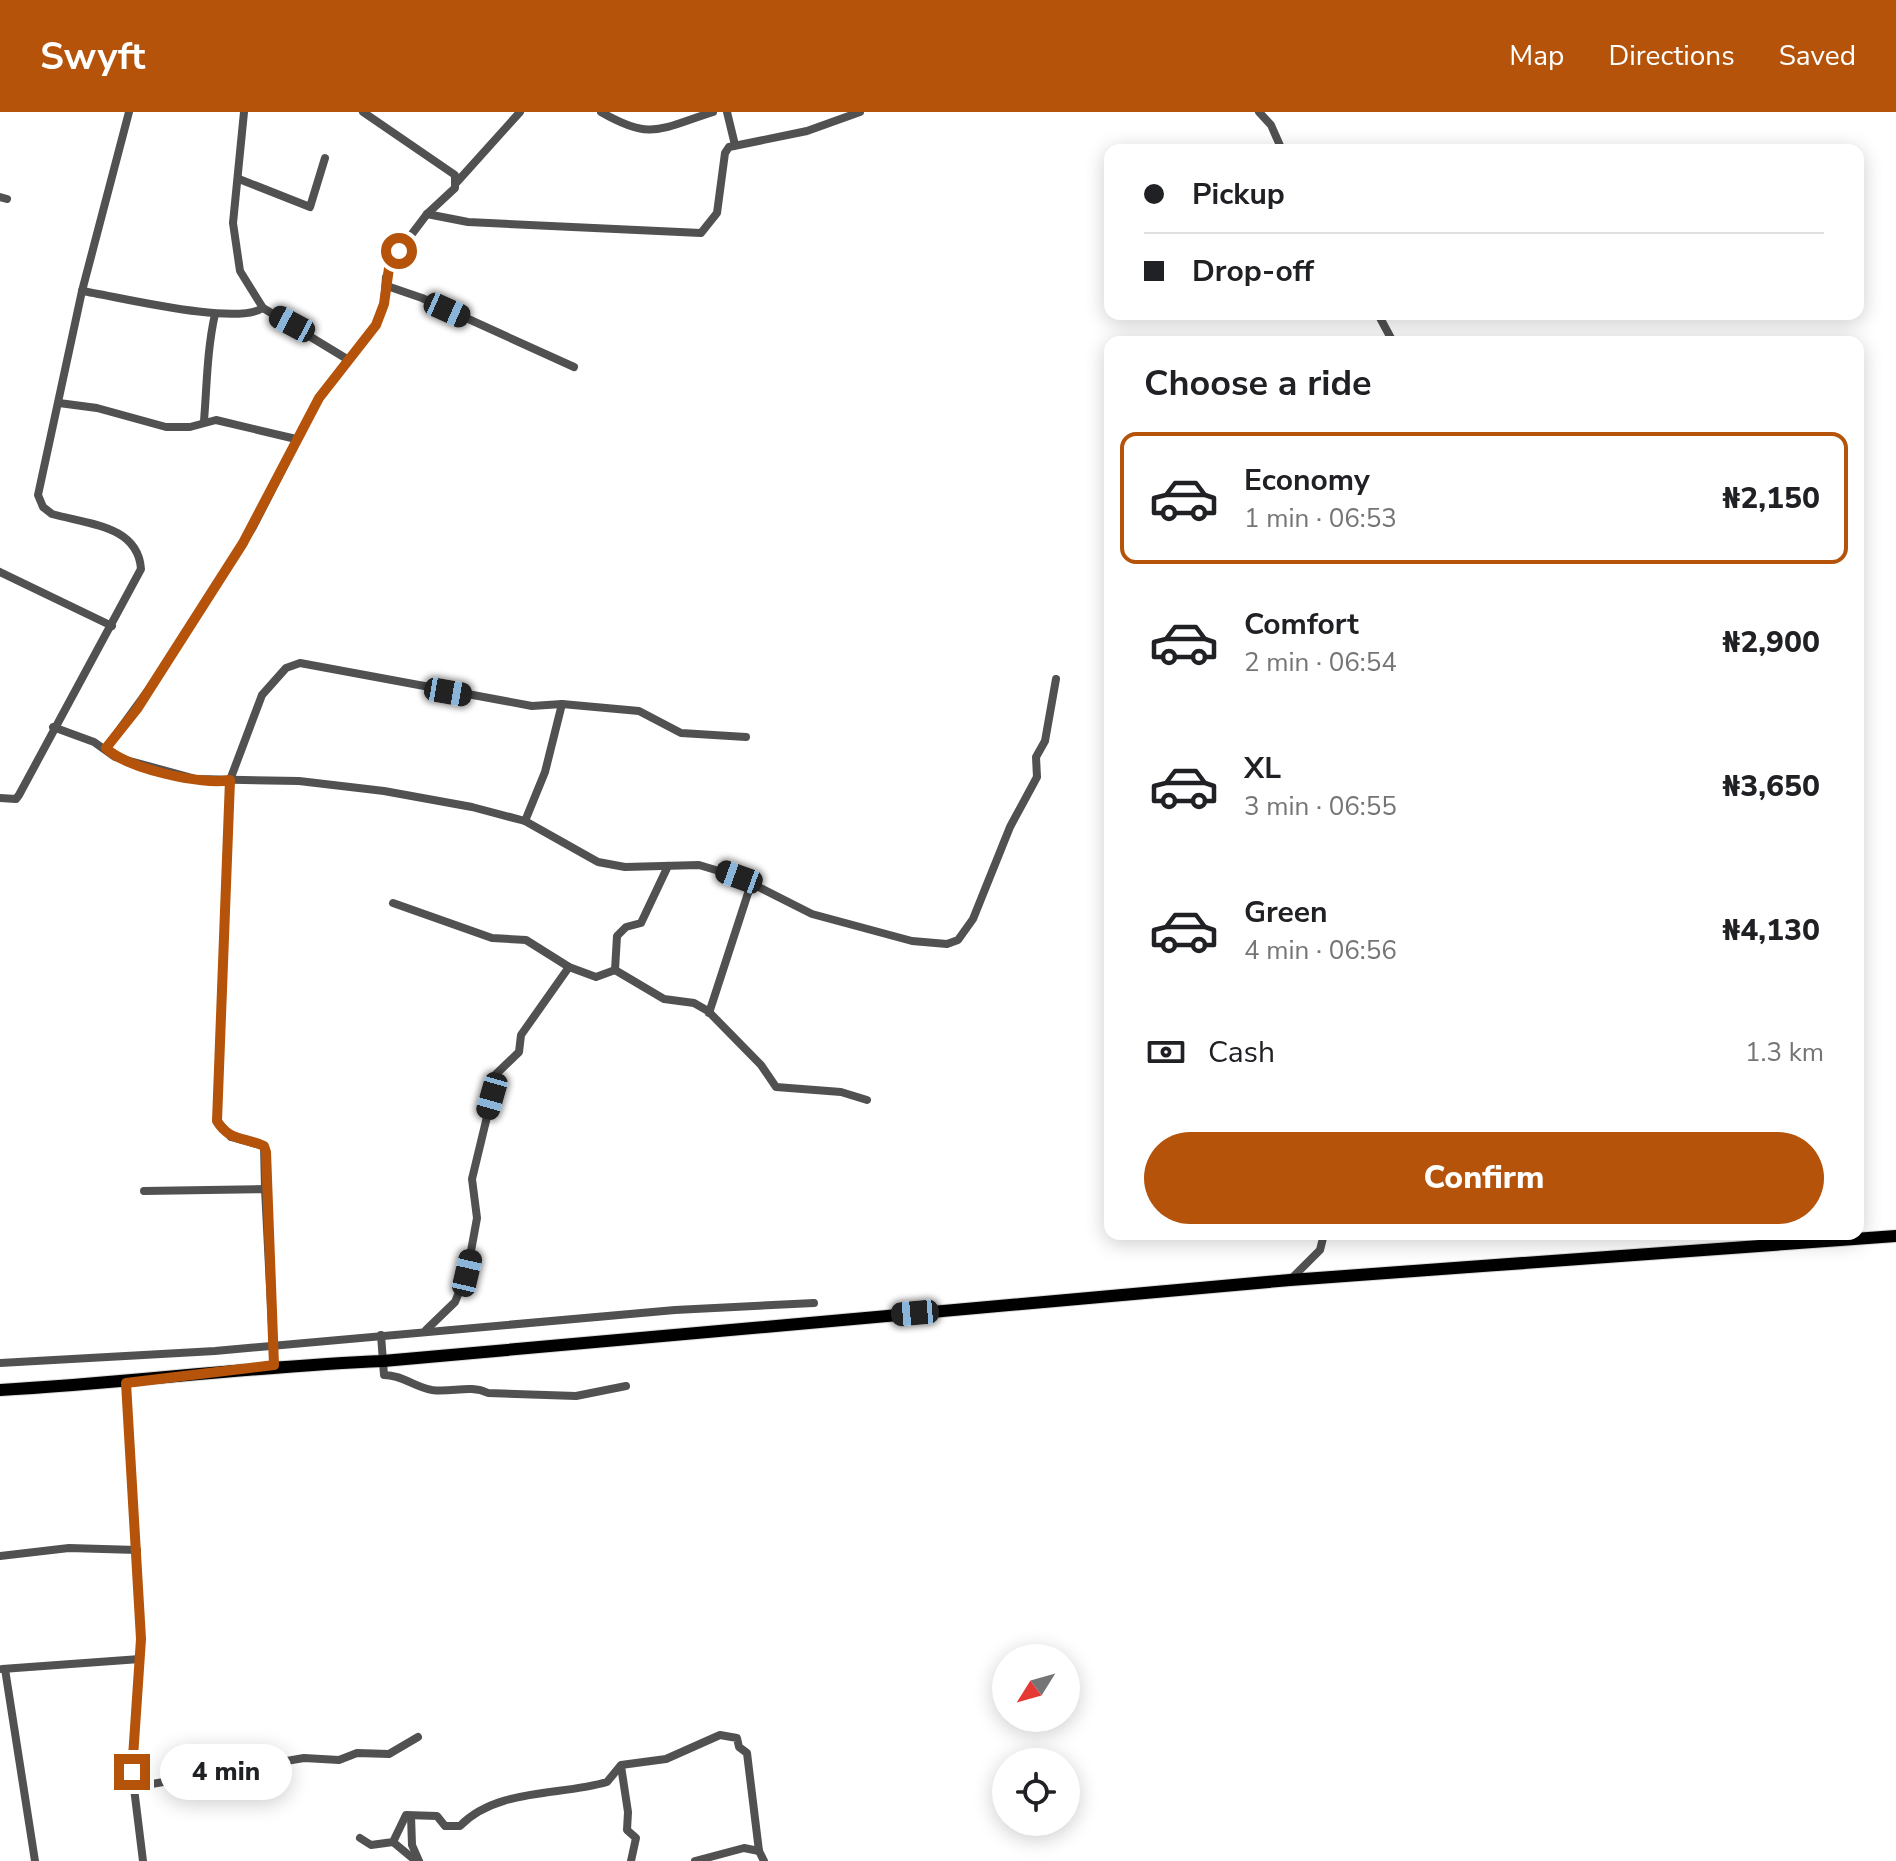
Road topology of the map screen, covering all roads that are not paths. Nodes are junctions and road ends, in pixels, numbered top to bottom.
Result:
1 (120, 112) edge
2 (129, 112) edge
3 (244, 112) edge
4 (363, 112) edge
5 (520, 112) edge
6 (601, 112) edge
7 (713, 112) edge
8 (727, 112) edge
9 (860, 112) edge
10 (1259, 112) edge
11 (1279, 144) edge
12 (735, 145) junction
13 (325, 158) dead end
14 (239, 179) junction
15 (457, 182) junction
16 (427, 214) junction
17 (387, 286) junction
18 (82, 291) junction
19 (263, 308) junction
20 (215, 314) junction
21 (347, 359) junction
22 (574, 367) dead end
23 (59, 403) junction
24 (204, 421) junction
25 (296, 439) junction
26 (0, 572) edge
27 (112, 626) junction
28 (1056, 679) dead end
29 (562, 704) junction
30 (53, 727) junction
31 (746, 737) dead end
32 (106, 748) junction
33 (230, 780) junction
34 (0, 798) edge
35 (525, 821) junction
36 (668, 866) junction
37 (751, 884) junction
38 (393, 903) dead end
39 (569, 967) junction
40 (615, 970) junction
41 (709, 1013) junction
42 (867, 1100) dead end
43 (265, 1189) junction
44 (144, 1191) dead end
45 (1896, 1236) edge
46 (1864, 1238) edge
47 (1322, 1240) edge
48 (1841, 1240) edge
49 (1290, 1280) junction
50 (814, 1303) dead end
51 (426, 1330) junction
52 (381, 1335) junction
53 (276, 1344) junction
54 (383, 1361) junction
55 (0, 1363) edge
56 (274, 1365) junction
57 (126, 1383) junction
58 (626, 1386) dead end
59 (0, 1390) edge
60 (137, 1550) junction
61 (0, 1556) edge
62 (140, 1659) junction
63 (2, 1669) edge
64 (418, 1737) dead end
65 (621, 1765) junction
66 (134, 1787) junction
67 (411, 1816) junction
68 (360, 1838) dead end
69 (393, 1842) junction
70 (759, 1851) junction
71 (35, 1861) edge
72 (143, 1861) edge
73 (418, 1861) edge
74 (631, 1861) edge
75 (695, 1861) edge
76 (764, 1861) edge

1 - 2 street
2 - 18 street
3 - 14 street
4 - 15 street
5 - 15 street
6 - 7 street
8 - 12 street
9 - 12 street
10 - 11 street
12 - 16 street
13 - 14 street
14 - 19 street
15 - 16 street
16 - 17 street
17 - 21 street
17 - 22 street
18 - 20 street
18 - 23 street
19 - 20 street
19 - 21 street
20 - 24 street
21 - 25 street
23 - 24 street
23 - 27 street
24 - 25 street
25 - 32 street
26 - 27 street
27 - 30 street
28 - 37 street
29 - 31 street
29 - 33 street
29 - 35 street
30 - 32 street
30 - 34 street
32 - 33 street
33 - 35 street
33 - 43 street
35 - 36 street
36 - 37 street
36 - 40 street
37 - 41 street
38 - 39 street
39 - 40 street
39 - 51 street
40 - 41 street
41 - 42 street
43 - 44 street
43 - 53 street
45 - 46 main road
47 - 49 street
48 - 49 main road
49 - 54 main road
50 - 51 street
51 - 52 street
52 - 53 street
52 - 54 street
53 - 55 street
53 - 56 street
54 - 56 main road
54 - 58 street
56 - 57 main road
57 - 59 main road
57 - 60 street
60 - 61 street
60 - 62 street
62 - 63 street
62 - 66 street
63 - 71 street
64 - 66 street
65 - 67 street
65 - 70 street
65 - 74 street
66 - 72 street
67 - 69 street
67 - 73 street
68 - 69 street
69 - 73 street
70 - 75 street
70 - 76 street

